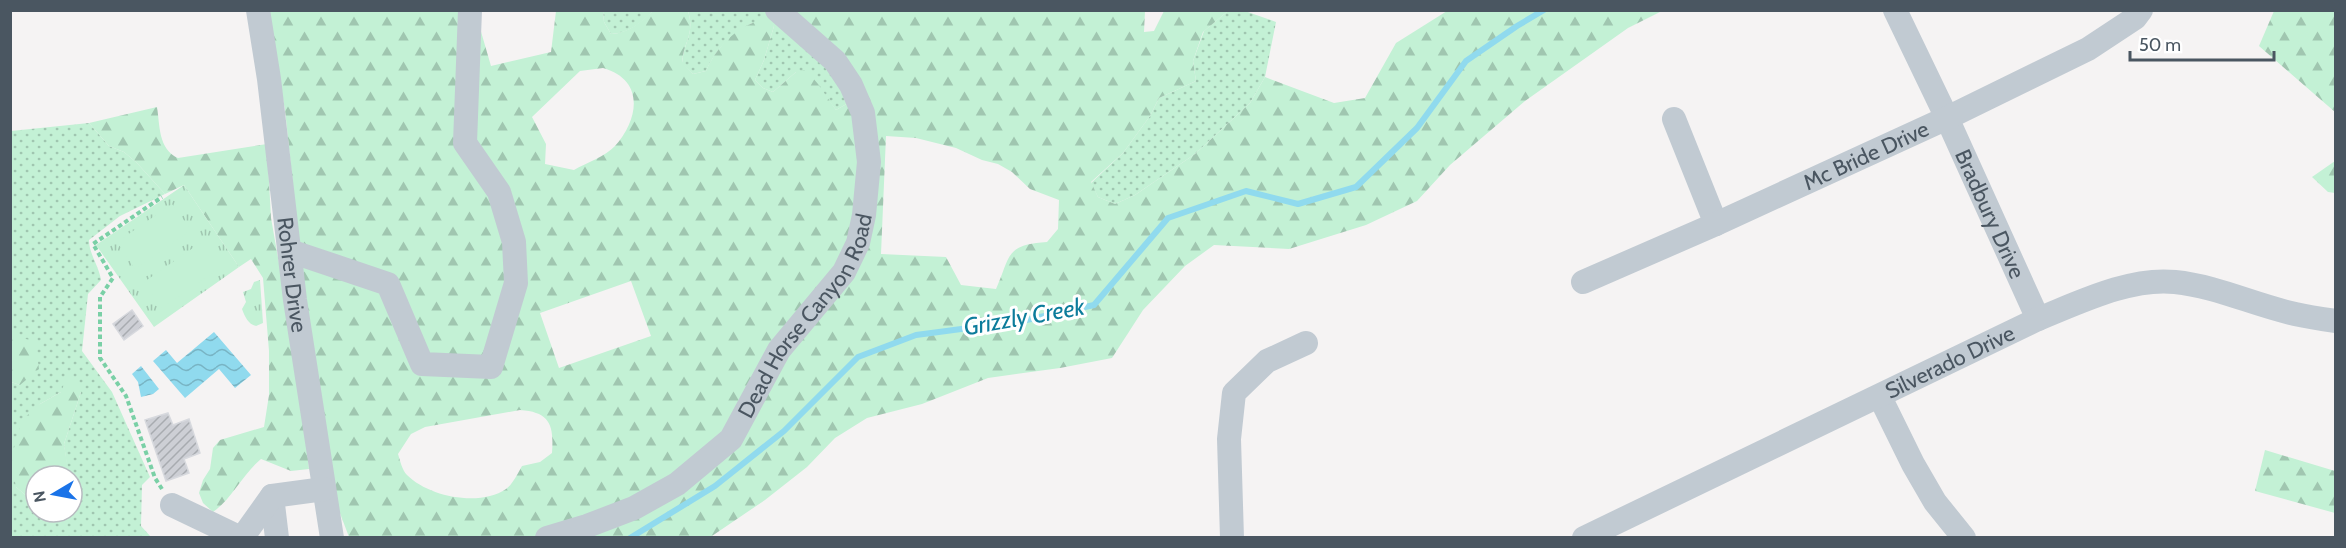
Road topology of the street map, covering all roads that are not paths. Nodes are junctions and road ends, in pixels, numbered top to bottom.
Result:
1 (258, 10) edge
2 (470, 10) edge
3 (777, 10) edge
4 (1895, 10) edge
5 (2141, 10) edge
6 (1947, 118) junction
7 (1674, 119) dead end
8 (1716, 224) junction
9 (290, 251) junction
10 (1582, 282) dead end
11 (2038, 319) junction
12 (2336, 321) edge
13 (1306, 343) dead end
14 (1880, 397) junction
15 (324, 489) junction
16 (272, 496) junction
17 (172, 505) road end
18 (241, 537) edge
19 (277, 537) edge
20 (332, 537) edge
21 (547, 537) edge
22 (1232, 537) edge
23 (1584, 537) edge
24 (1964, 537) edge

1 - 9 street, Rohrer Drive
2 - 9 street
3 - 21 street, Dead Horse Canyon Road
4 - 6 street, Bradbury Drive
5 - 6 street, Mc Bride Drive
6 - 8 street, Mc Bride Drive
6 - 11 street, Bradbury Drive
7 - 8 street
8 - 10 street, Mc Bride Drive
9 - 15 street, Rohrer Drive
11 - 12 street, Silverado Drive
11 - 14 street, Silverado Drive
13 - 22 street
14 - 23 street, Silverado Drive
14 - 24 street
15 - 16 street
15 - 20 street, Rohrer Drive
16 - 18 street
16 - 19 street
17 - 18 street

